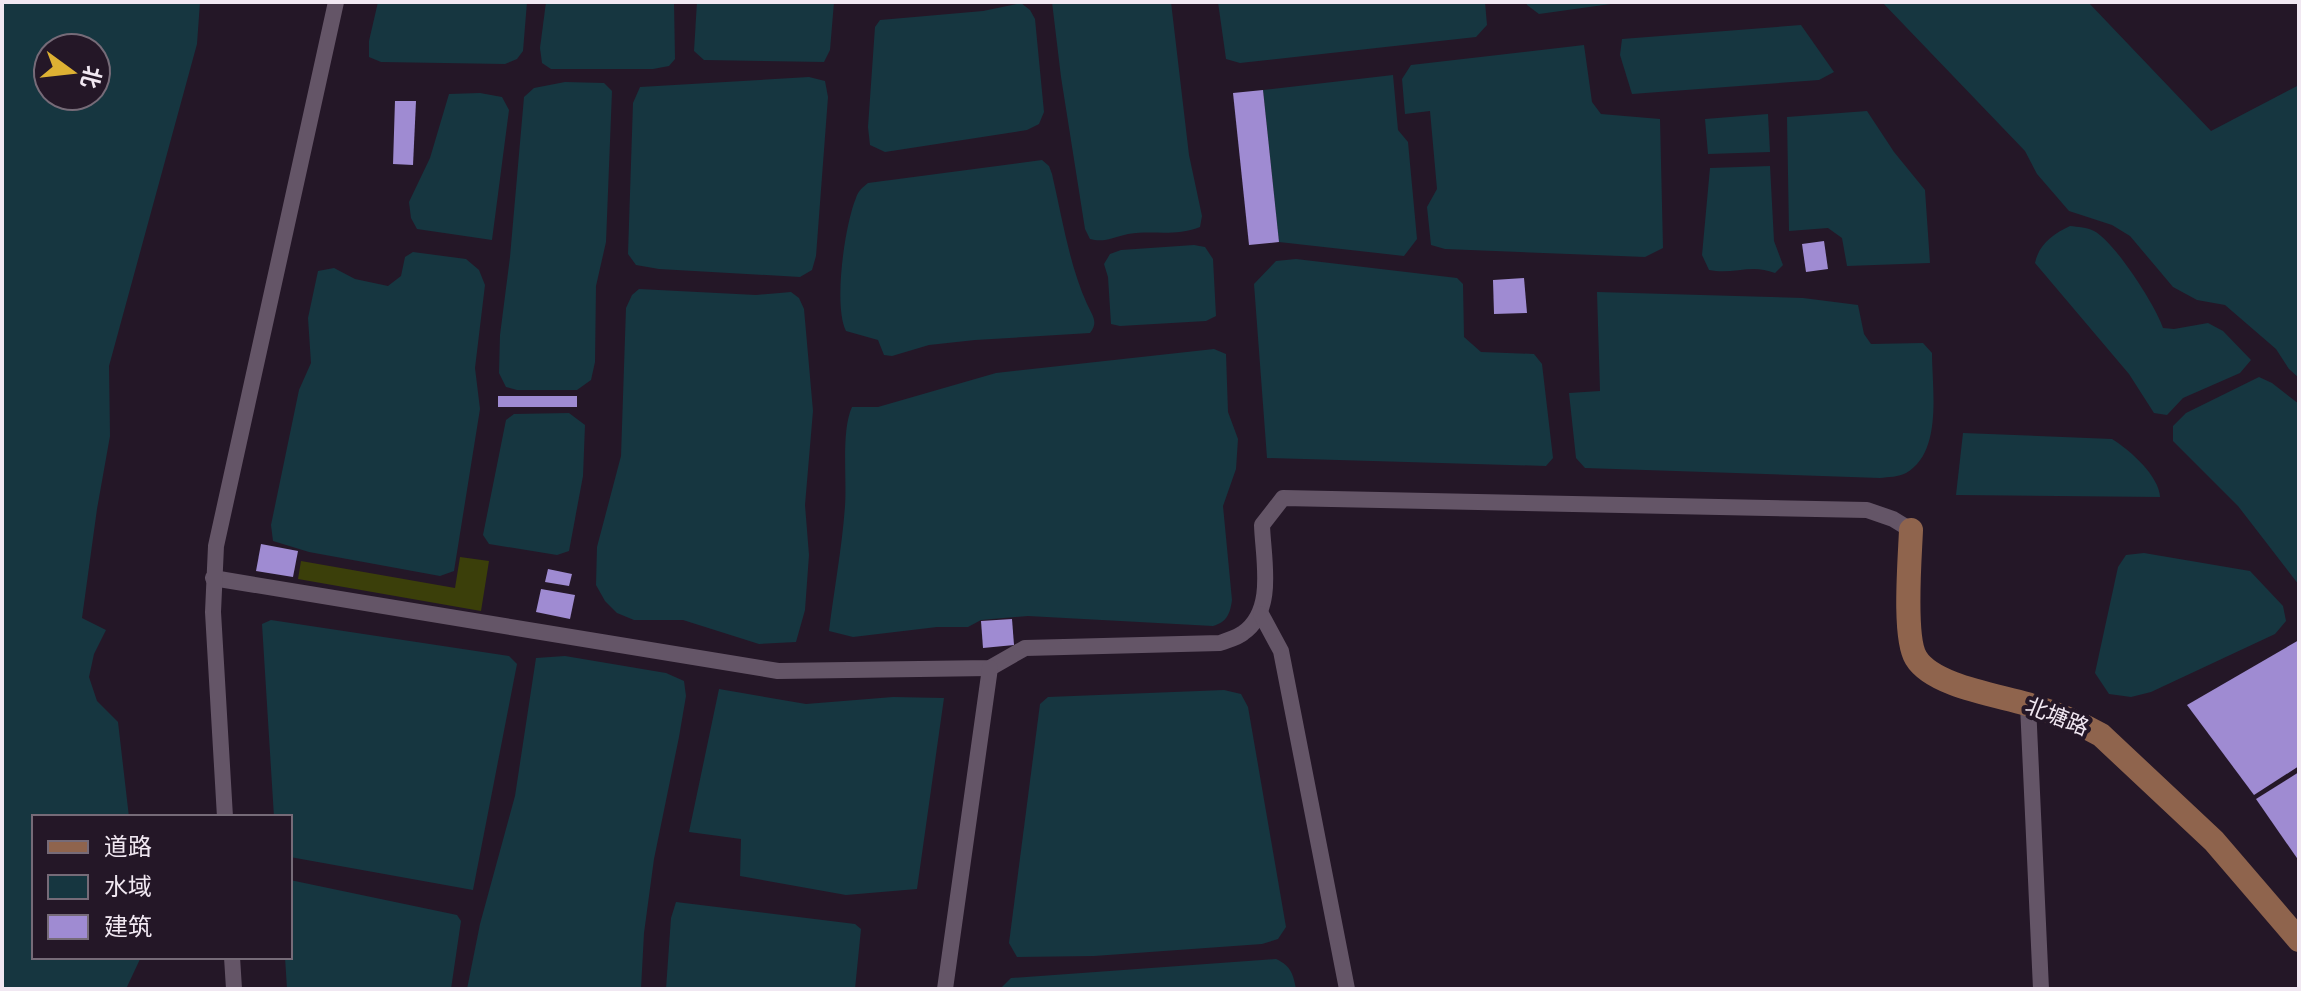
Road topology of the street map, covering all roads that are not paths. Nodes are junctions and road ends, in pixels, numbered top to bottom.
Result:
1 (336, 2) edge
2 (1911, 530) joint
3 (213, 578) junction
4 (1261, 614) junction
5 (990, 668) junction
6 (2028, 705) junction
7 (225, 815) edge
8 (2299, 940) edge
9 (232, 959) edge
10 (234, 989) edge
11 (945, 989) edge
12 (1347, 989) edge
13 (2041, 989) edge

1 - 3 street
2 - 4 street
2 - 6 street, 北塘路
3 - 5 street
3 - 7 street
4 - 5 street
4 - 12 street
5 - 11 street
6 - 8 street, 北塘路
6 - 13 street
9 - 10 street

